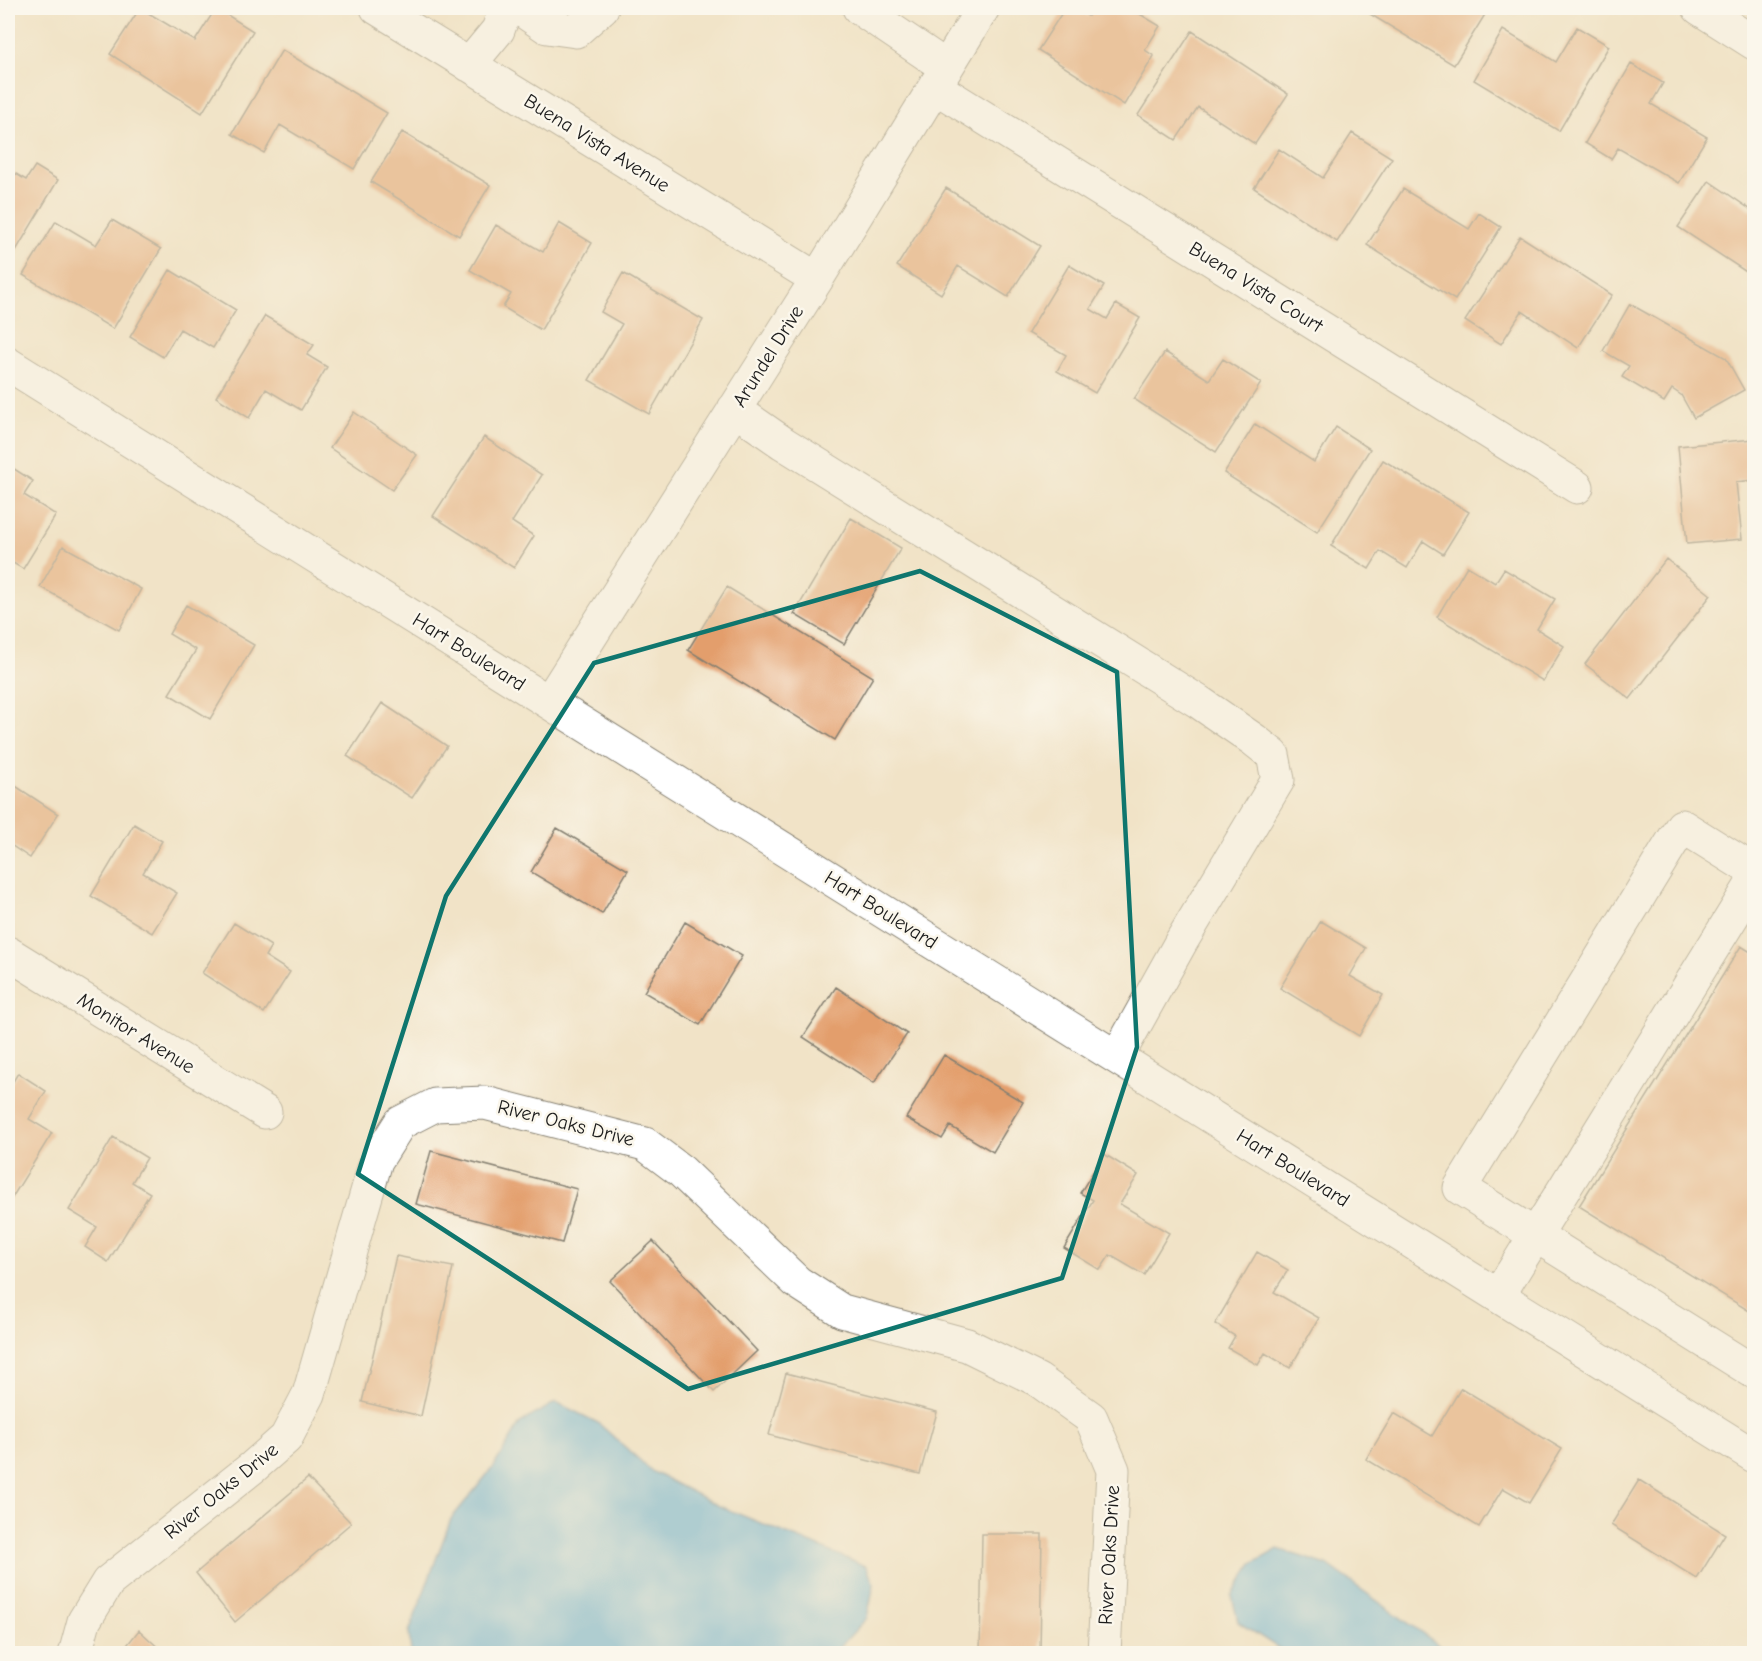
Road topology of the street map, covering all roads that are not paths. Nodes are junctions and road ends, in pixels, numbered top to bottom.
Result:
1 (377, 8) edge
2 (506, 8) edge
3 (519, 8) edge
4 (602, 8) edge
5 (859, 8) edge
6 (983, 8) edge
7 (1699, 8) edge
8 (1755, 43) edge
9 (469, 64) junction
10 (940, 77) junction
11 (817, 279) junction
12 (8, 364) edge
13 (734, 409) junction
14 (1577, 487) dead end
15 (549, 702) junction
16 (1755, 871) edge
17 (1755, 881) edge
18 (8, 953) edge
19 (1117, 1057) junction
20 (265, 1112) dead end
21 (1536, 1235) junction
22 (1498, 1296) junction
23 (1755, 1372) edge
24 (1755, 1456) edge
25 (75, 1653) edge
26 (1104, 1653) edge

1 - 9 street, Buena Vista Avenue
2 - 9 street
3 - 4 street
5 - 10 street, Buena Vista Court
6 - 10 street, Arundel Drive
7 - 8 street
9 - 11 street, Buena Vista Avenue
10 - 11 street, Arundel Drive
10 - 14 street, Buena Vista Court
11 - 13 street, Arundel Drive
12 - 15 street, Hart Boulevard
13 - 15 street, Arundel Drive
13 - 19 street
15 - 19 street, Hart Boulevard
16 - 21 street
17 - 21 street
18 - 20 street, Monitor Avenue
19 - 22 street, Hart Boulevard
21 - 22 street
21 - 23 street
22 - 24 street, Hart Boulevard
25 - 26 street, River Oaks Drive

